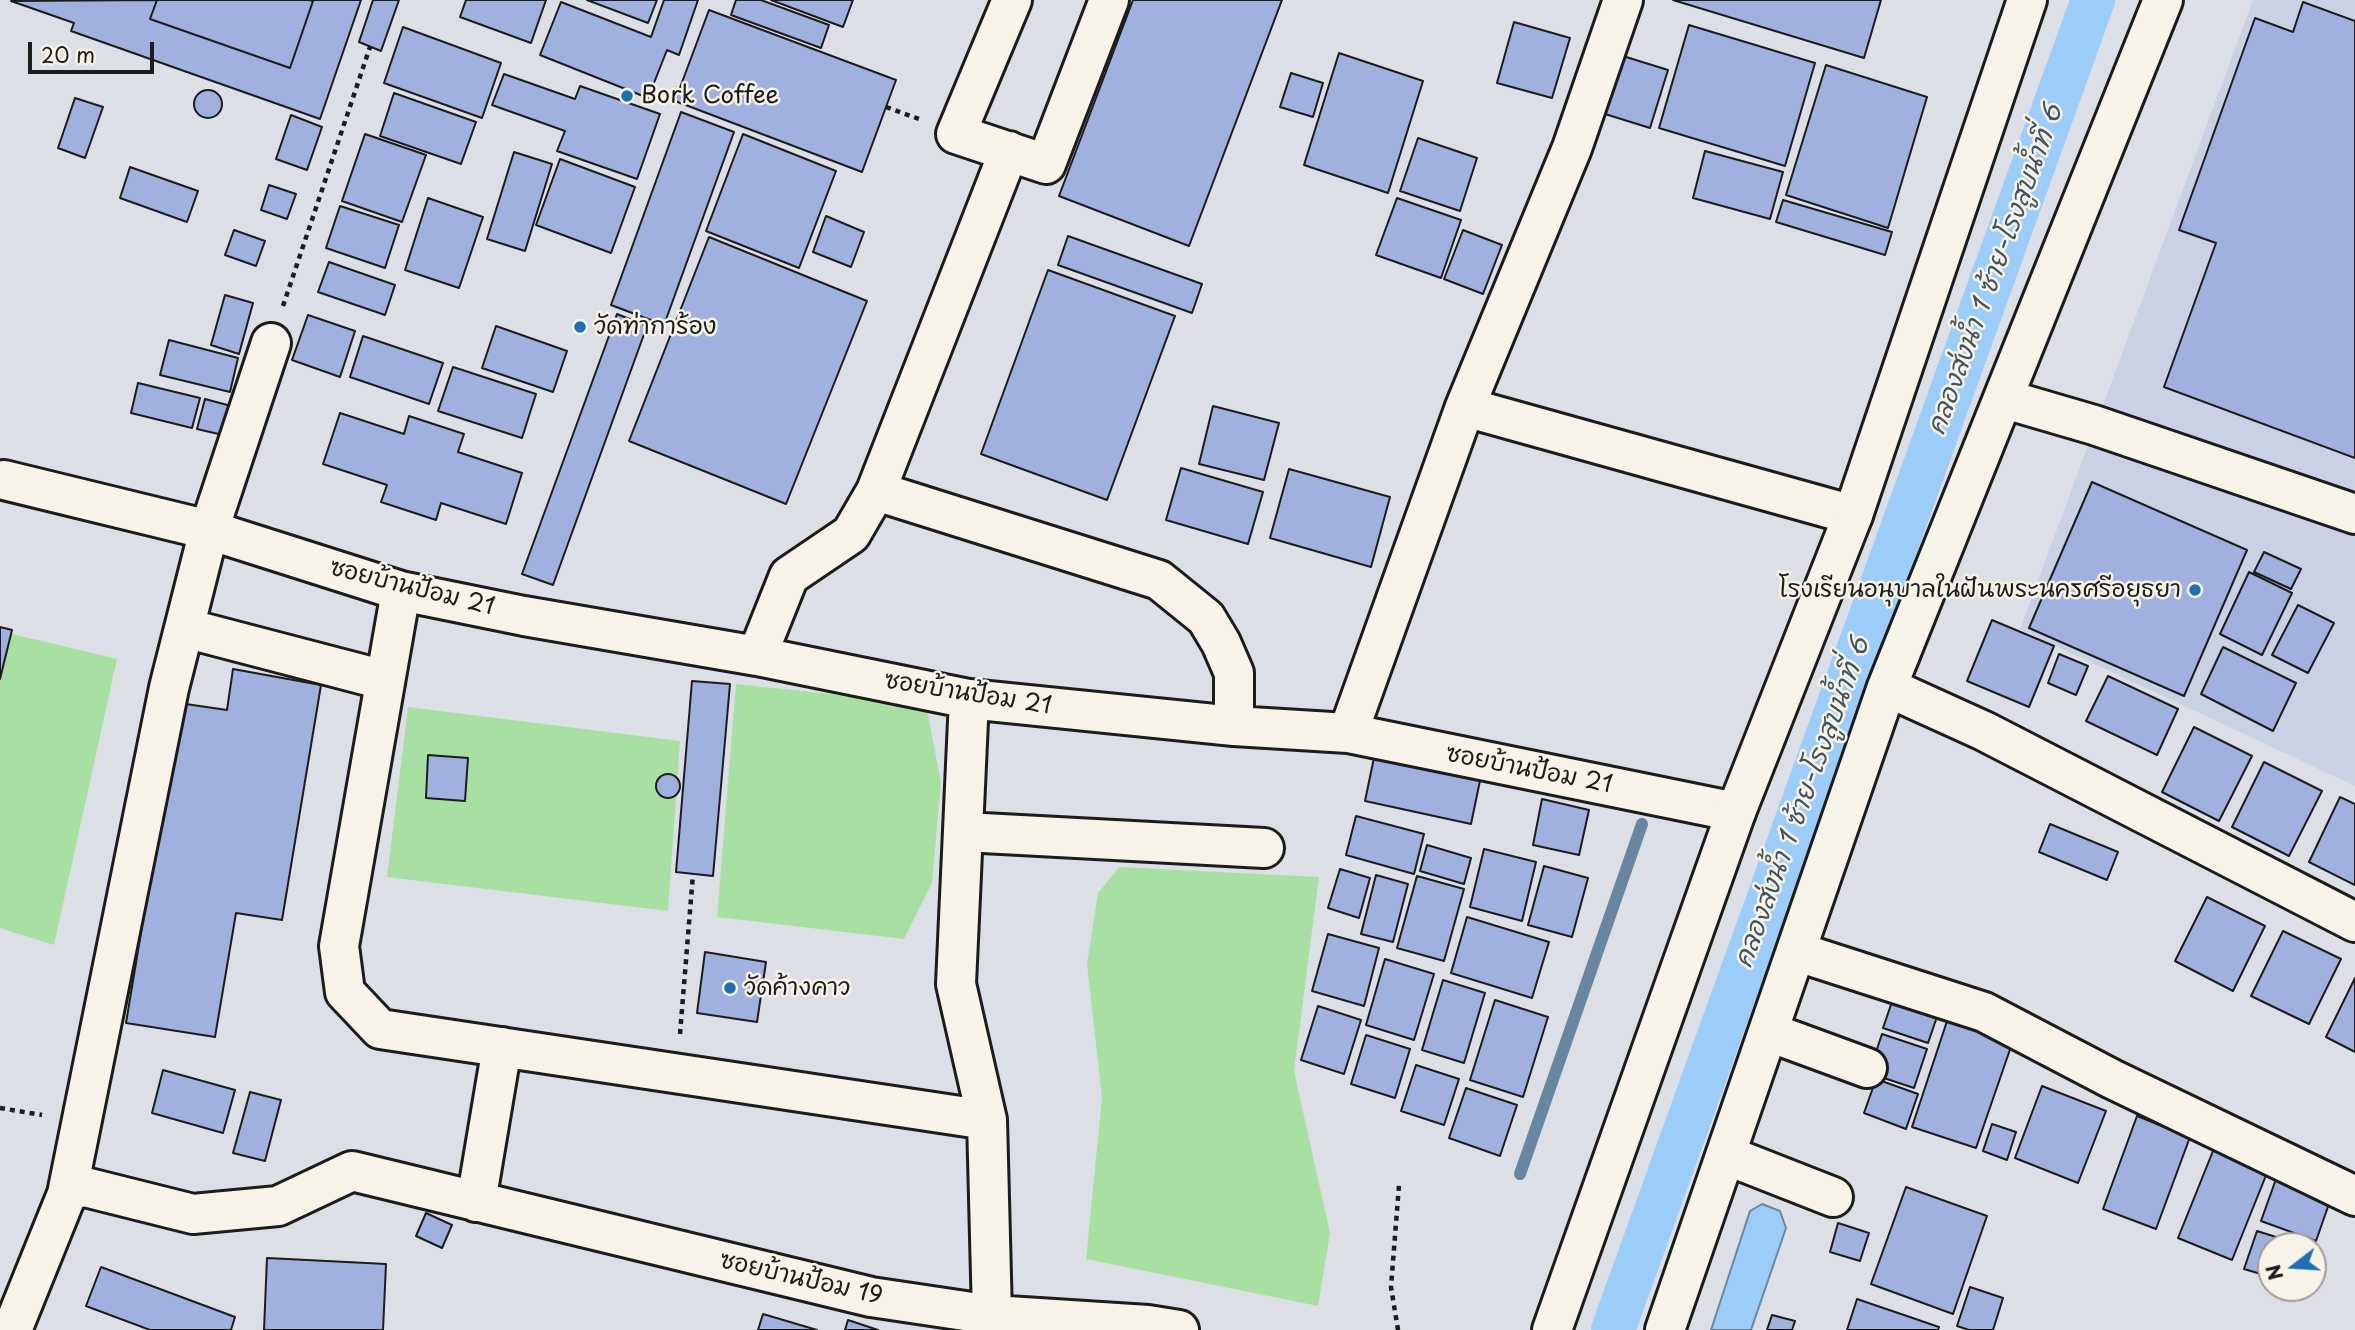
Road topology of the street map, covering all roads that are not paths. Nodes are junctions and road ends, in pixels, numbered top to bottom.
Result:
1 (1012, 0) edge
2 (1109, 0) edge
3 (1623, 0) edge
4 (2027, 0) edge
5 (2163, 0) edge
6 (1009, 151) junction
7 (271, 343) road end
8 (2005, 399) junction
9 (1465, 407) junction
10 (4, 481) dead end
11 (876, 491) junction
12 (1853, 514) junction
13 (2355, 514) edge
14 (209, 530) junction
15 (401, 591) junction
16 (185, 628) junction
17 (757, 656) junction
18 (384, 680) junction
19 (1887, 687) junction
20 (969, 699) junction
21 (1234, 726) junction
22 (1348, 733) junction
23 (1736, 812) junction
24 (964, 832) junction
25 (1265, 848) dead end
26 (2355, 922) edge
27 (1798, 952) junction
28 (1769, 1032) junction
29 (502, 1047) junction
30 (1867, 1068) dead end
31 (987, 1119) junction
32 (1726, 1156) junction
33 (67, 1194) junction
34 (2355, 1196) edge
35 (1833, 1197) dead end
36 (476, 1202) junction
37 (992, 1315) junction
38 (12, 1330) edge
39 (1179, 1330) edge
40 (1552, 1330) edge
41 (1665, 1330) edge

1 - 6 street
2 - 6 street
3 - 9 street
4 - 12 street
5 - 8 street
6 - 11 street
7 - 14 street
8 - 13 street
8 - 19 street
9 - 12 street
9 - 22 street
10 - 14 street, ซอยบ้านป้อม 21
11 - 17 street
11 - 21 street
12 - 23 street
14 - 15 street, ซอยบ้านป้อม 21
14 - 16 street
15 - 17 street, ซอยบ้านป้อม 21
15 - 18 street
16 - 18 street
16 - 33 street
17 - 20 street, ซอยบ้านป้อม 21
18 - 29 street
19 - 26 street
19 - 27 street
20 - 21 street, ซอยบ้านป้อม 21
20 - 24 street
21 - 22 street, ซอยบ้านป้อม 21
22 - 23 street, ซอยบ้านป้อม 21
23 - 40 street
24 - 25 street
24 - 31 street
27 - 28 street
27 - 34 street
28 - 30 street
28 - 32 street
29 - 31 street
29 - 36 street
31 - 37 street
32 - 35 street
32 - 41 street
33 - 36 street, ซอยบ้านป้อม 19
33 - 38 street
36 - 37 street, ซอยบ้านป้อม 19
37 - 39 street, ซอยบ้านป้อม 19

